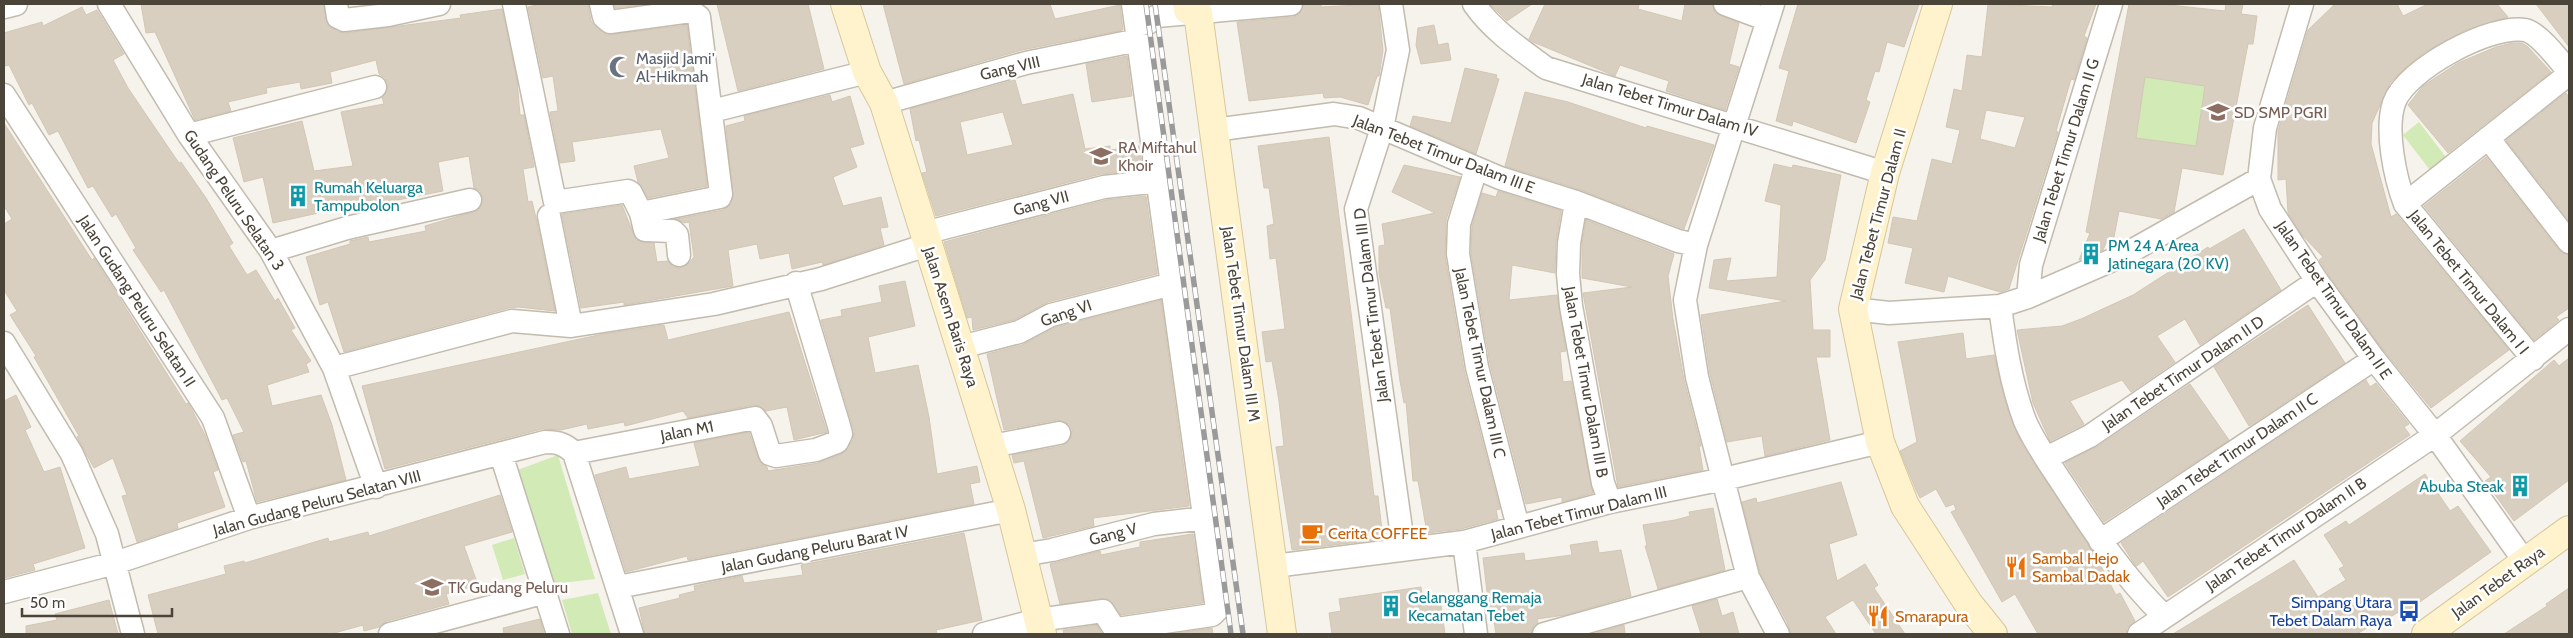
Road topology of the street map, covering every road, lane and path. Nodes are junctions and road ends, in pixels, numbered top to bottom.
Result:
1 (16, 4) edge
2 (109, 4) edge
3 (439, 4) edge
4 (514, 4) edge
5 (601, 4) edge
6 (845, 4) edge
7 (1291, 4) edge
8 (1391, 4) edge
9 (1474, 4) edge
10 (1725, 4) edge
11 (1938, 4) edge
12 (2110, 4) edge
13 (2302, 4) edge
14 (4, 7) edge
15 (1192, 9) edge
16 (340, 12) edge
17 (1771, 12) edge
18 (1136, 23) edge
19 (867, 72) junction
20 (2569, 73) edge
21 (375, 87) dead end
22 (4, 95) edge
23 (884, 103) junction
24 (712, 111) junction
25 (1736, 125) junction
26 (1382, 128) junction
27 (1214, 130) junction
28 (189, 134) junction
29 (2488, 138) junction
30 (1476, 169) junction
31 (1885, 172) junction
32 (2259, 179) junction
33 (1159, 181) junction
34 (470, 200) dead end
35 (1576, 202) junction
36 (2405, 204) junction
37 (641, 212) junction
38 (549, 216) dead end
39 (926, 239) junction
40 (2569, 242) edge
41 (1696, 245) junction
42 (271, 251) junction
43 (679, 255) dead end
44 (2317, 281) junction
45 (796, 283) junction
46 (1172, 284) junction
47 (2028, 297) junction
48 (2000, 306) junction
49 (1853, 309) junction
50 (571, 326) junction
51 (2569, 329) edge
52 (4, 343) edge
53 (961, 347) junction
54 (2374, 358) junction
55 (2533, 359) junction
56 (334, 368) junction
57 (1059, 433) dead end
58 (2435, 436) junction
59 (1880, 442) junction
60 (992, 446) junction
61 (574, 453) junction
62 (501, 454) junction
63 (2046, 458) junction
64 (1724, 479) junction
65 (376, 487) junction
66 (1610, 502) junction
67 (1011, 510) junction
68 (249, 518) junction
69 (1205, 518) junction
70 (1518, 527) junction
71 (2569, 530) edge
72 (2100, 541) junction
73 (1464, 542) junction
74 (1401, 550) junction
75 (1022, 555) junction
76 (2525, 562) junction
77 (115, 564) junction
78 (1274, 566) junction
79 (1748, 576) junction
80 (618, 588) junction
81 (4, 592) edge
82 (546, 592) junction
83 (2164, 616) junction
84 (1040, 627) edge
85 (1593, 628) edge
86 (133, 634) edge
87 (390, 634) edge
88 (558, 634) edge
89 (632, 634) edge
90 (984, 634) edge
91 (1282, 634) edge
92 (1476, 634) edge
93 (1544, 634) edge
94 (1778, 634) edge
95 (1992, 634) edge
96 (2139, 634) edge
97 (2426, 634) edge

1 - 14 street
2 - 28 street, Gudang Peluru Selatan 3
3 - 16 street
4 - 37 street
5 - 24 street
6 - 19 street, Jalan Asem Baris Raya
7 - 15 street, Gang VIII
8 - 26 street, Jalan Tebet Timur Dalam III D
9 - 25 street, Jalan Tebet Timur Dalam IV
10 - 17 street
11 - 31 street, Jalan Tebet Timur Dalam II
12 - 47 street, Jalan Tebet Timur Dalam II G
13 - 32 street, Jalan Tebet Timur Dalam II E
15 - 18 street, Gang VIII
15 - 27 street, Jalan Tebet Timur Dalam III M
17 - 25 street
18 - 23 street, Gang VIII
18 - 33 street
19 - 23 street, Jalan Asem Baris Raya
19 - 24 street
20 - 29 street
20 - 36 street
21 - 28 street
22 - 68 street, Jalan Gudang Peluru Selatan II
23 - 39 street, Jalan Asem Baris Raya
24 - 37 street
25 - 31 street, Jalan Tebet Timur Dalam IV
25 - 41 street
26 - 27 street, Jalan Tebet Timur Dalam III E
26 - 30 street, Jalan Tebet Timur Dalam III E
26 - 74 street, Jalan Tebet Timur Dalam III D
27 - 78 street, Jalan Tebet Timur Dalam III M
28 - 42 street, Gudang Peluru Selatan 3
29 - 36 street
29 - 40 street
30 - 35 street, Jalan Tebet Timur Dalam III E
30 - 70 street, Jalan Tebet Timur Dalam III C
31 - 49 street, Jalan Tebet Timur Dalam II
32 - 44 street, Jalan Tebet Timur Dalam II E
32 - 47 street
33 - 39 street, Gang VII
33 - 46 street
34 - 42 street
35 - 41 street, Jalan Tebet Timur Dalam III E
35 - 66 street, Jalan Tebet Timur Dalam III B
36 - 55 street, Jalan Tebet Timur Dalam I I
37 - 43 street
38 - 50 street
39 - 45 street, Gang VII
39 - 53 street, Jalan Asem Baris Raya
41 - 64 street
42 - 56 street, Gudang Peluru Selatan 3
44 - 54 street, Jalan Tebet Timur Dalam II E
44 - 63 street, Jalan Tebet Timur Dalam II D
45 - 50 street, Gang VII
45 - 61 street, Jalan M1
46 - 53 street, Gang VI
46 - 69 street
47 - 48 street
48 - 49 street
48 - 63 street
49 - 59 street, Jalan Tebet Timur Dalam II
50 - 56 street, Gang VII
51 - 55 street, Jalan Tebet Timur Dalam II B
52 - 77 street
53 - 60 street, Jalan Asem Baris Raya
54 - 58 street, Jalan Tebet Timur Dalam II E
54 - 72 street, Jalan Tebet Timur Dalam II C
55 - 58 street, Jalan Tebet Timur Dalam II B
56 - 65 street, Gudang Peluru Selatan 3
57 - 60 street
58 - 76 street, Jalan Tebet Timur Dalam II E
58 - 83 street, Jalan Tebet Timur Dalam II B
59 - 64 street, Jalan Tebet Timur Dalam III
59 - 95 street, Jalan Tebet Timur Dalam II
60 - 67 street, Jalan Asem Baris Raya
61 - 62 street, Jalan Gudang Peluru Selatan VIII
61 - 80 street
62 - 65 street, Jalan Gudang Peluru Selatan VIII
62 - 82 street
63 - 72 street
64 - 66 street, Jalan Tebet Timur Dalam III
64 - 79 street
65 - 68 street, Jalan Gudang Peluru Selatan VIII
66 - 70 street, Jalan Tebet Timur Dalam III
67 - 75 street, Jalan Asem Baris Raya
67 - 80 street, Jalan Gudang Peluru Barat IV
68 - 77 street, Jalan Gudang Peluru Selatan VIII
69 - 75 street, Gang V
69 - 84 street
70 - 73 street, Jalan Tebet Timur Dalam III
71 - 76 street, Jalan Tebet Raya
72 - 83 street
73 - 74 street, Jalan Tebet Timur Dalam III
73 - 92 street
74 - 78 street, Jalan Tebet Timur Dalam III
75 - 84 street, Jalan Asem Baris Raya
76 - 97 street, Jalan Tebet Raya
77 - 81 street, Jalan Gudang Peluru Selatan VIII
77 - 86 street
78 - 91 street, Jalan Tebet Timur Dalam III M
79 - 85 street
79 - 94 street
80 - 89 street
82 - 87 street
82 - 88 street
83 - 96 street, Jalan Tebet Timur Dalam II B
84 - 90 street
85 - 93 street

